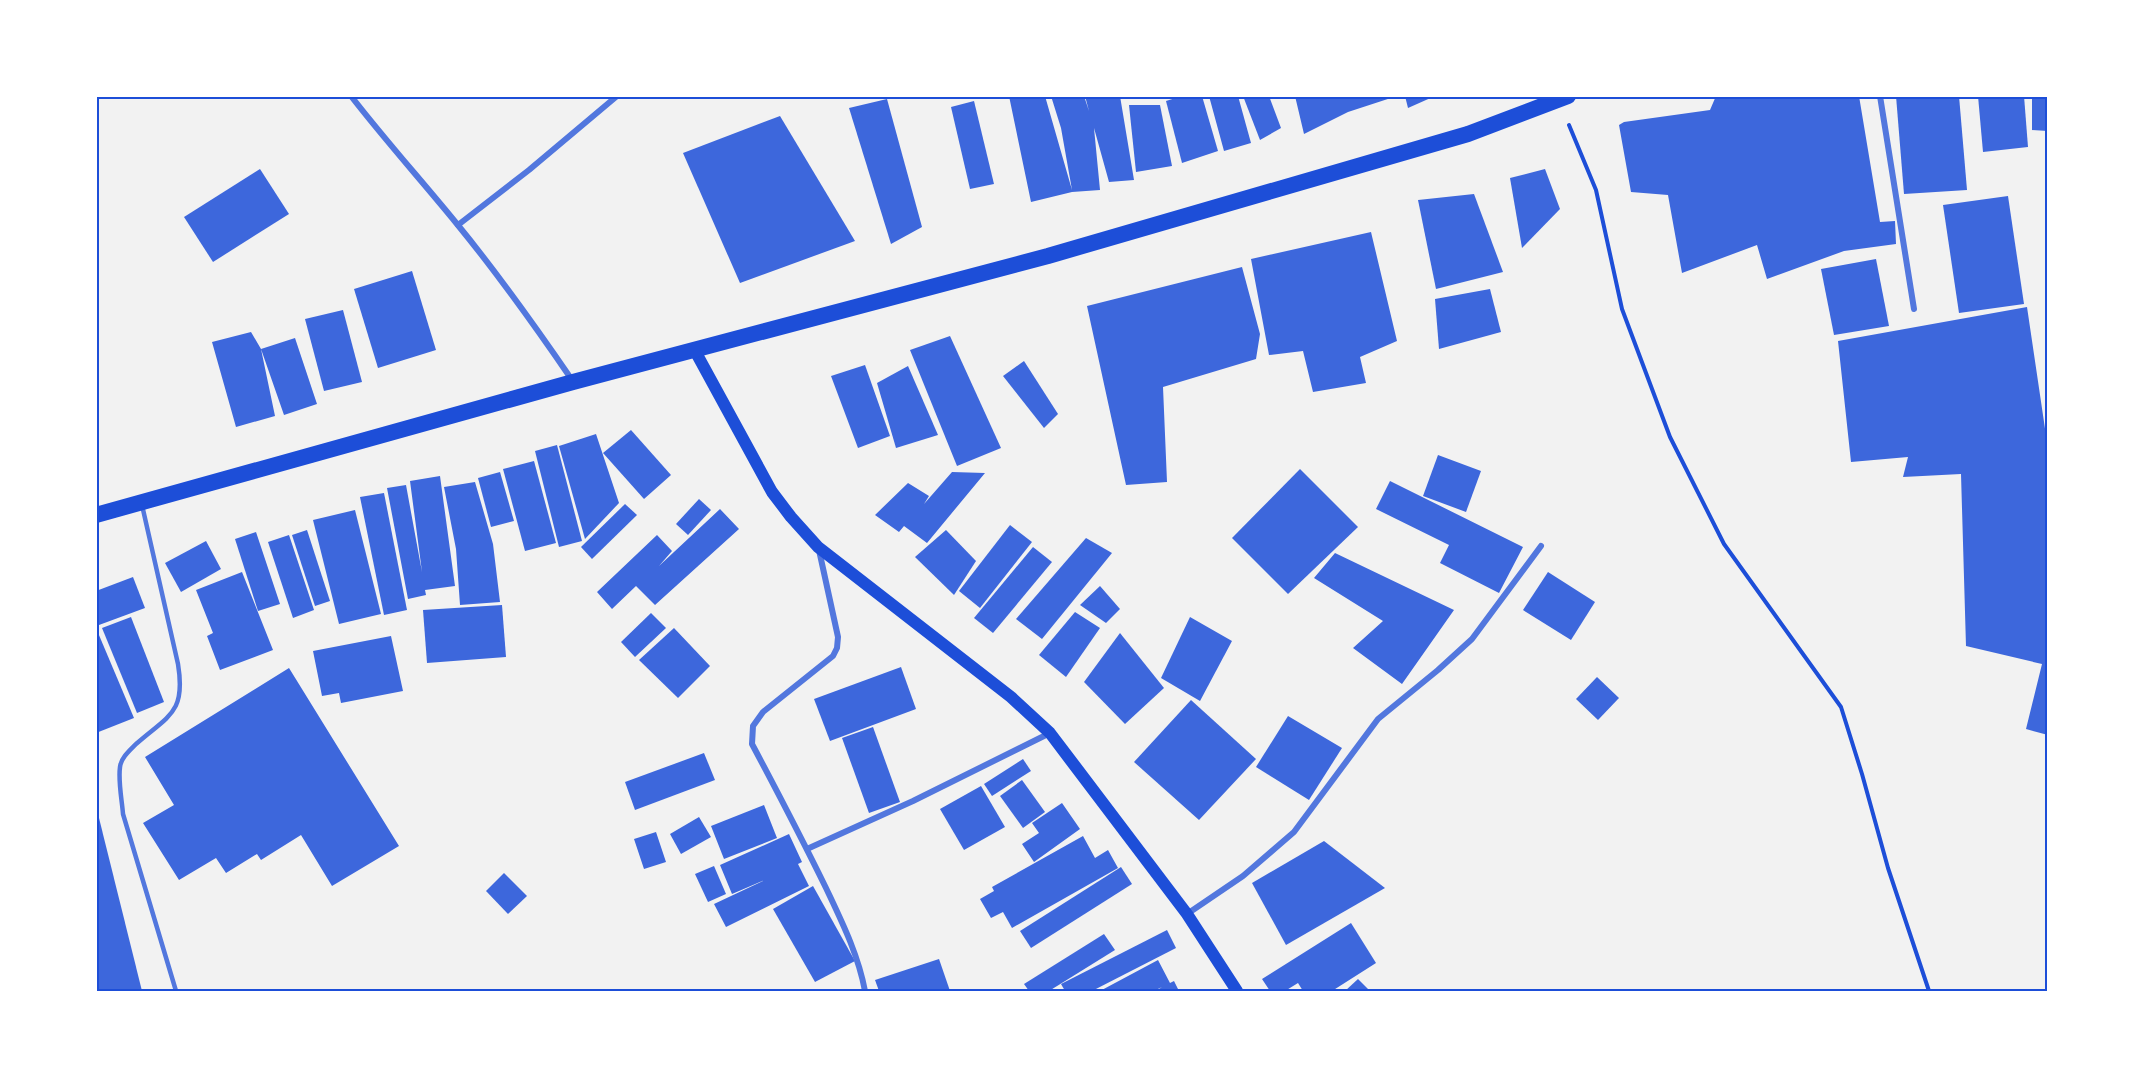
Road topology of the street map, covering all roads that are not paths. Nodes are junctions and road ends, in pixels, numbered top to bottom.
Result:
1 (351, 96) edge
2 (617, 96) edge
3 (1880, 96) edge
4 (1564, 97) edge
5 (458, 225) junction
6 (1914, 309) dead end
7 (694, 349) junction
8 (573, 382) junction
9 (142, 502) junction
10 (96, 515) edge
11 (1541, 546) dead end
12 (818, 547) junction
13 (1050, 733) junction
14 (807, 849) junction
15 (1187, 914) junction
16 (176, 991) edge
17 (865, 991) edge
18 (1237, 991) edge

1 - 5 street
2 - 5 street
3 - 6 street
4 - 7 highway
5 - 8 street
7 - 8 highway
7 - 12 main road
8 - 9 highway
9 - 10 highway
9 - 16 lane
11 - 15 street
12 - 13 main road
12 - 14 street
13 - 14 street
13 - 15 main road
14 - 17 street
15 - 18 main road

